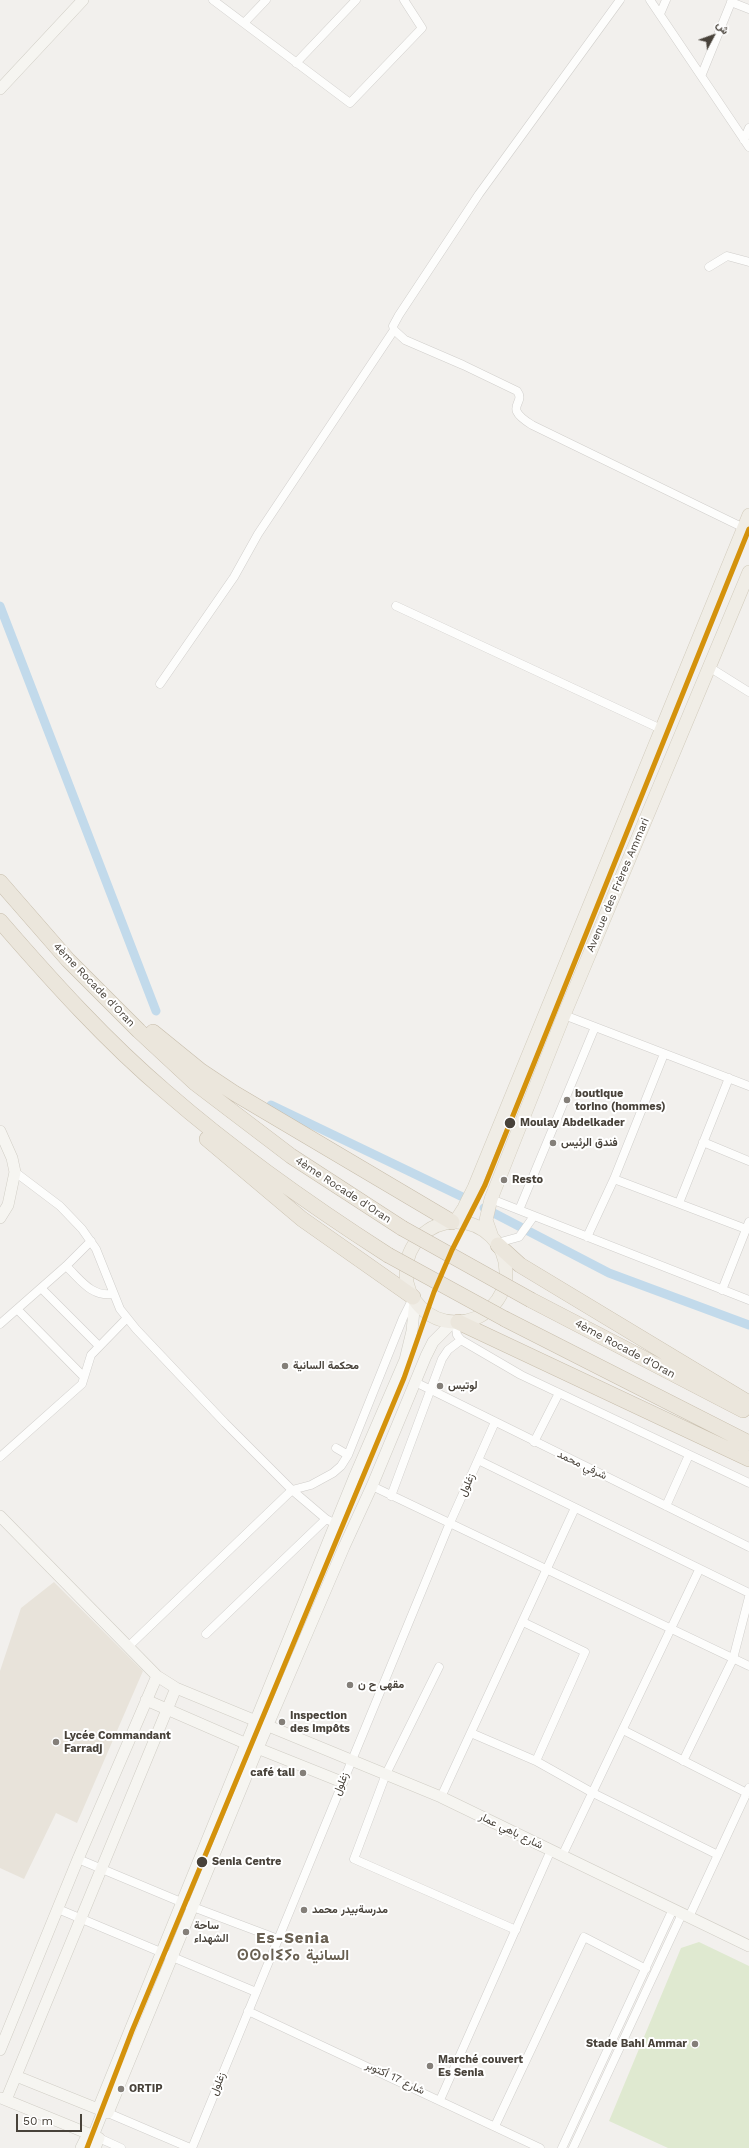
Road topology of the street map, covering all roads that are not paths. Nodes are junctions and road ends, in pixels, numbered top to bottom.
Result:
1 (83, 0) edge
2 (213, 0) edge
3 (266, 0) edge
4 (356, 0) edge
5 (404, 0) edge
6 (620, 0) edge
7 (650, 0) edge
8 (666, 0) edge
9 (732, 1) edge
10 (749, 9) edge
11 (660, 14) junction
12 (244, 23) junction
13 (296, 63) junction
14 (702, 74) junction
15 (0, 89) edge
16 (749, 128) edge
17 (747, 143) edge
18 (749, 262) edge
19 (709, 267) dead end
20 (394, 330) junction
21 (749, 515) edge
22 (744, 528) junction
23 (749, 572) edge
24 (396, 606) dead end
25 (709, 667) junction
26 (160, 684) dead end
27 (749, 692) edge
28 (661, 729) junction
29 (0, 882) edge
30 (0, 921) edge
31 (68, 960) junction
32 (564, 1015) junction
33 (94, 1024) junction
34 (595, 1027) junction
35 (664, 1054) junction
36 (729, 1078) junction
37 (749, 1086) edge
38 (0, 1131) edge
39 (703, 1142) junction
40 (749, 1161) edge
41 (15, 1172) junction
42 (614, 1179) junction
43 (491, 1199) junction
44 (679, 1203) junction
45 (519, 1210) junction
46 (534, 1216) junction
47 (0, 1218) edge
48 (453, 1222) junction
49 (748, 1226) edge
50 (587, 1237) junction
51 (90, 1240) junction
52 (496, 1241) junction
53 (66, 1266) junction
54 (41, 1288) junction
55 (722, 1290) junction
56 (113, 1294) junction
57 (414, 1298) junction
58 (749, 1300) edge
59 (17, 1309) junction
60 (127, 1318) junction
61 (455, 1322) junction
62 (0, 1324) edge
63 (461, 1340) junction
64 (99, 1346) junction
65 (84, 1377) junction
66 (414, 1382) junction
67 (429, 1390) junction
68 (559, 1393) junction
69 (749, 1403) edge
70 (749, 1413) edge
71 (495, 1422) junction
72 (534, 1442) junction
73 (749, 1443) edge
74 (336, 1448) dead end
75 (348, 1455) junction
76 (689, 1455) junction
77 (0, 1457) edge
78 (749, 1459) edge
79 (478, 1460) junction
80 (749, 1483) edge
81 (372, 1486) junction
82 (292, 1490) junction
83 (391, 1496) junction
84 (666, 1506) junction
85 (575, 1508) junction
86 (0, 1516) edge
87 (331, 1522) junction
88 (449, 1524) junction
89 (749, 1547) edge
90 (548, 1570) junction
91 (699, 1570) junction
92 (749, 1593) edge
93 (749, 1597) edge
94 (523, 1622) junction
95 (672, 1629) junction
96 (206, 1634) dead end
97 (129, 1646) junction
98 (733, 1659) junction
99 (749, 1666) edge
100 (439, 1667) dead end
101 (156, 1676) junction
102 (176, 1688) junction
103 (146, 1700) junction
104 (167, 1709) junction
105 (256, 1721) junction
106 (269, 1726) junction
107 (623, 1730) junction
108 (471, 1733) junction
109 (247, 1744) junction
110 (258, 1748) junction
111 (351, 1759) junction
112 (536, 1761) junction
113 (683, 1761) junction
114 (386, 1774) junction
115 (342, 1782) junction
116 (748, 1791) edge
117 (593, 1793) junction
118 (441, 1797) junction
119 (551, 1850) junction
120 (718, 1855) junction
121 (562, 1856) junction
122 (78, 1859) junction
123 (102, 1868) junction
124 (188, 1904) junction
125 (58, 1909) junction
126 (681, 1913) junction
127 (80, 1917) junction
128 (516, 1930) junction
129 (278, 1938) junction
130 (749, 1946) edge
131 (168, 1954) junction
132 (646, 1969) junction
133 (256, 1992) junction
134 (248, 2011) junction
135 (0, 2050) edge
136 (16, 2076) junction
137 (3, 2099) edge
138 (440, 2100) junction
139 (103, 2111) junction
140 (495, 2126) junction
141 (94, 2139) edge
142 (81, 2148) edge
143 (121, 2148) edge
144 (191, 2148) edge
145 (540, 2148) edge
146 (562, 2148) edge
147 (573, 2148) edge

1 - 15 main road
2 - 12 street
3 - 12 street
4 - 13 street
5 - 13 street
6 - 20 street
7 - 11 street
8 - 11 street
9 - 10 street
9 - 14 street
11 - 14 street
12 - 13 street
14 - 17 street
16 - 17 street
18 - 19 street
20 - 22 street
20 - 26 street
21 - 22 main road, Avenue des Frères Ammari
22 - 28 main road, Avenue des Frères Ammari
23 - 25 main road, Avenue des Frères Ammari
24 - 28 street
25 - 27 street
25 - 32 main road, Avenue des Frères Ammari
28 - 48 main road, Avenue des Frères Ammari
29 - 31 highway, 4ème Rocade d'Oran
30 - 33 highway
31 - 48 highway
31 - 70 highway, 4ème Rocade d'Oran, bridge
32 - 34 street
32 - 43 main road, Avenue des Frères Ammari
33 - 57 highway
33 - 73 highway, bridge
34 - 35 street
34 - 45 street
35 - 36 street
35 - 42 street
36 - 37 street
36 - 39 street
38 - 41 main road
39 - 40 street
39 - 44 street
41 - 47 main road
41 - 51 street
42 - 44 street
42 - 50 street
43 - 45 street
43 - 52 main road, Avenue des Frères Ammari
44 - 49 street
45 - 46 street
46 - 50 street
46 - 52 street
48 - 52 main road
48 - 57 main road
49 - 55 street
50 - 55 street
51 - 53 street
51 - 56 street
52 - 61 main road
52 - 69 highway
53 - 54 street
53 - 56 street
54 - 59 street
54 - 64 street
55 - 58 street
56 - 60 street
57 - 61 main road
57 - 75 street
57 - 87 main road
59 - 62 street
59 - 65 street
60 - 64 street
60 - 82 street
61 - 63 street
61 - 66 main road
61 - 78 highway
63 - 67 street
63 - 68 street
64 - 65 street
65 - 77 street
66 - 67 street, شرفي محمد
66 - 81 main road
67 - 71 street, شرفي محمد
67 - 83 street
68 - 72 street
68 - 76 street
71 - 72 street, شرفي محمد
71 - 79 street, زغلول
72 - 84 street, شرفي محمد
74 - 75 street
75 - 82 street
76 - 80 street
76 - 84 street
79 - 85 street
79 - 88 street, زغلول
81 - 83 street
81 - 106 main road
82 - 87 street
82 - 97 street
83 - 88 street
84 - 89 street, شرفي محمد
85 - 90 street
85 - 91 street
86 - 97 main road, شارع باهي عمار
87 - 96 street
87 - 105 main road
88 - 90 street
88 - 111 street, زغلول
90 - 94 street
90 - 95 street
91 - 92 street
91 - 95 street
93 - 98 street
94 - 108 street
94 - 112 street
95 - 98 street
95 - 107 street
97 - 101 main road, شارع باهي عمار
98 - 99 street
98 - 113 street
100 - 114 street
101 - 102 main road, شارع باهي عمار
101 - 103 main road
102 - 104 main road
102 - 105 main road, شارع باهي عمار
103 - 104 main road
103 - 122 main road
104 - 109 main road
104 - 123 main road
105 - 106 main road, شارع باهي عمار
105 - 109 main road
106 - 110 main road
106 - 111 main road, شارع باهي عمار
107 - 113 street
107 - 117 street
108 - 112 street
108 - 118 street
109 - 110 main road
109 - 124 main road
110 - 115 main road
110 - 124 main road
111 - 114 main road, شارع باهي عمار
111 - 115 street, زغلول
112 - 117 street
113 - 116 street
114 - 118 main road, شارع باهي عمار
114 - 128 street
115 - 129 street, زغلول
116 - 120 street
117 - 120 street
117 - 121 street
118 - 119 main road, شارع باهي عمار
119 - 121 main road, شارع باهي عمار
119 - 128 street
120 - 126 street
121 - 126 main road, شارع باهي عمار
122 - 123 street
122 - 125 main road
123 - 124 street
123 - 127 main road
124 - 129 street
124 - 131 main road
125 - 127 street
125 - 135 main road
126 - 130 main road, شارع باهي عمار
126 - 132 street
126 - 147 street
127 - 131 street
127 - 136 main road
128 - 138 street
129 - 133 street, زغلول
131 - 133 street
131 - 139 main road
132 - 140 street
132 - 146 street
133 - 134 street, زغلول
134 - 138 street, شارع 17 أكتوبر
134 - 144 street, زغلول
136 - 137 main road
136 - 139 main road
137 - 141 main road
138 - 140 street, شارع 17 أكتوبر
139 - 141 main road
139 - 144 street
140 - 145 street, شارع 17 أكتوبر
141 - 142 main road
141 - 143 street

